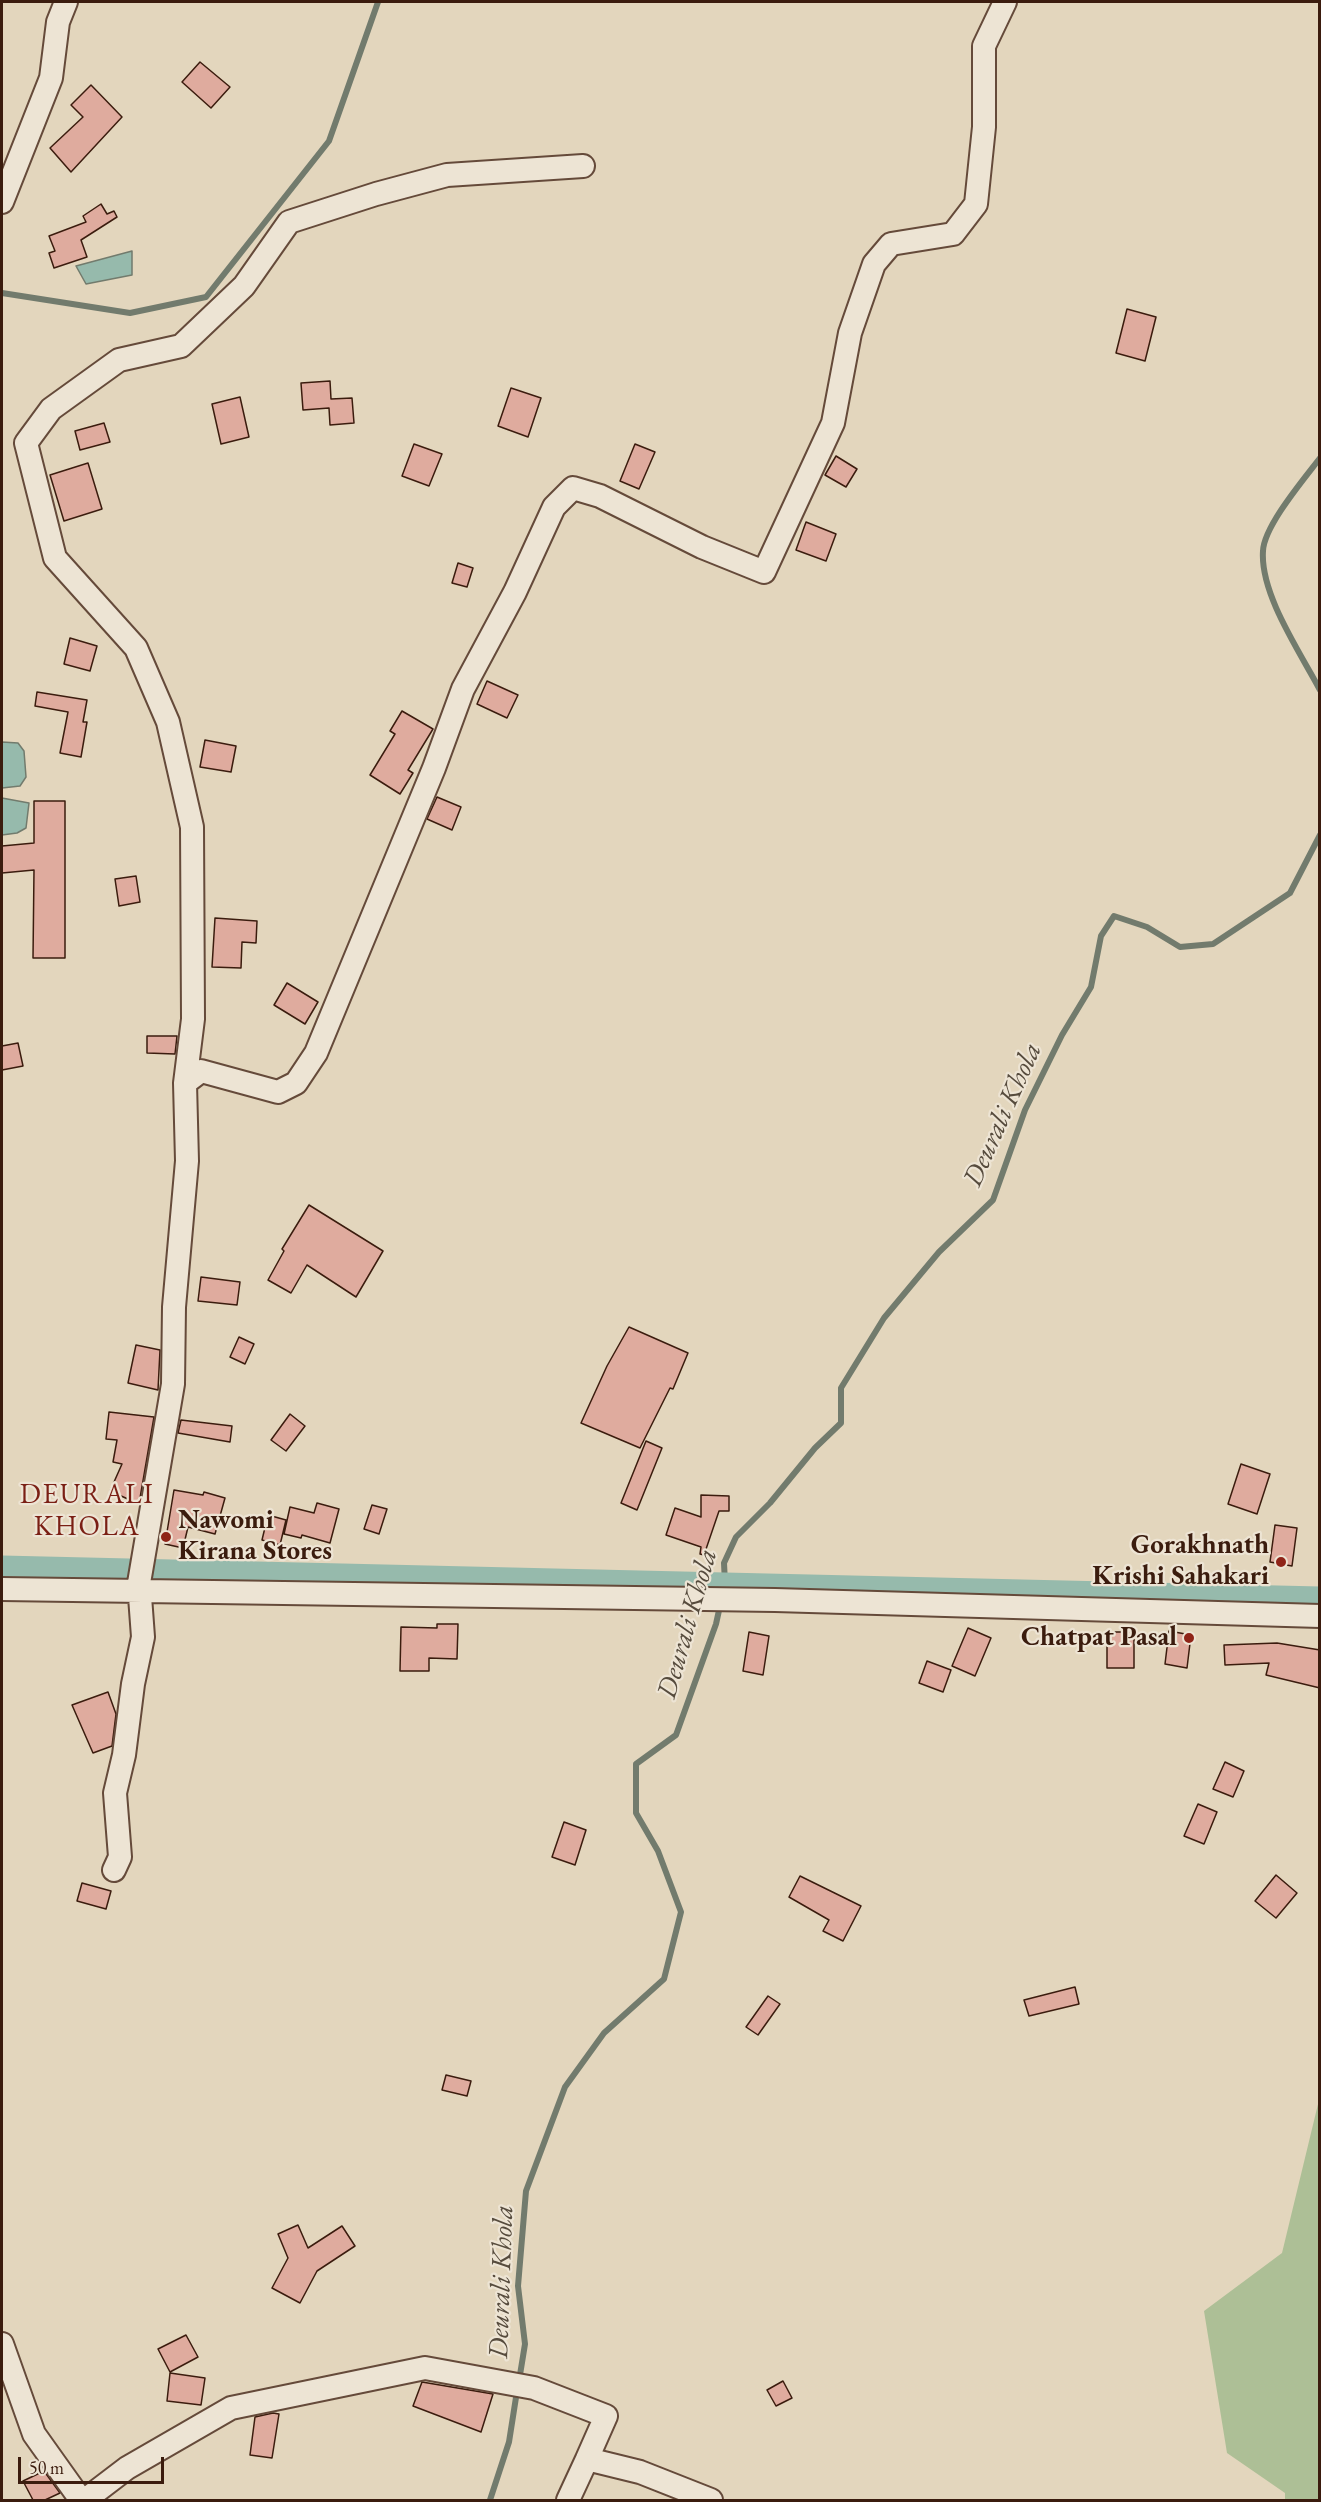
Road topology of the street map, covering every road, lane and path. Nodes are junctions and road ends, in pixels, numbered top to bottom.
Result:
1 (66, 2) edge
2 (1005, 2) edge
3 (584, 166) dead end
4 (2, 202) edge
5 (185, 1083) junction
6 (139, 1588) junction
7 (2, 1589) edge
8 (1320, 1616) edge
9 (114, 1870) dead end
10 (2, 2344) edge
11 (587, 2459) junction
12 (83, 2500) edge
13 (568, 2500) edge
14 (711, 2500) edge

1 - 4 street
2 - 5 street
3 - 5 street
5 - 6 street
6 - 7 street
6 - 8 street
6 - 9 street
10 - 12 street
11 - 12 street
11 - 13 street
11 - 14 street

